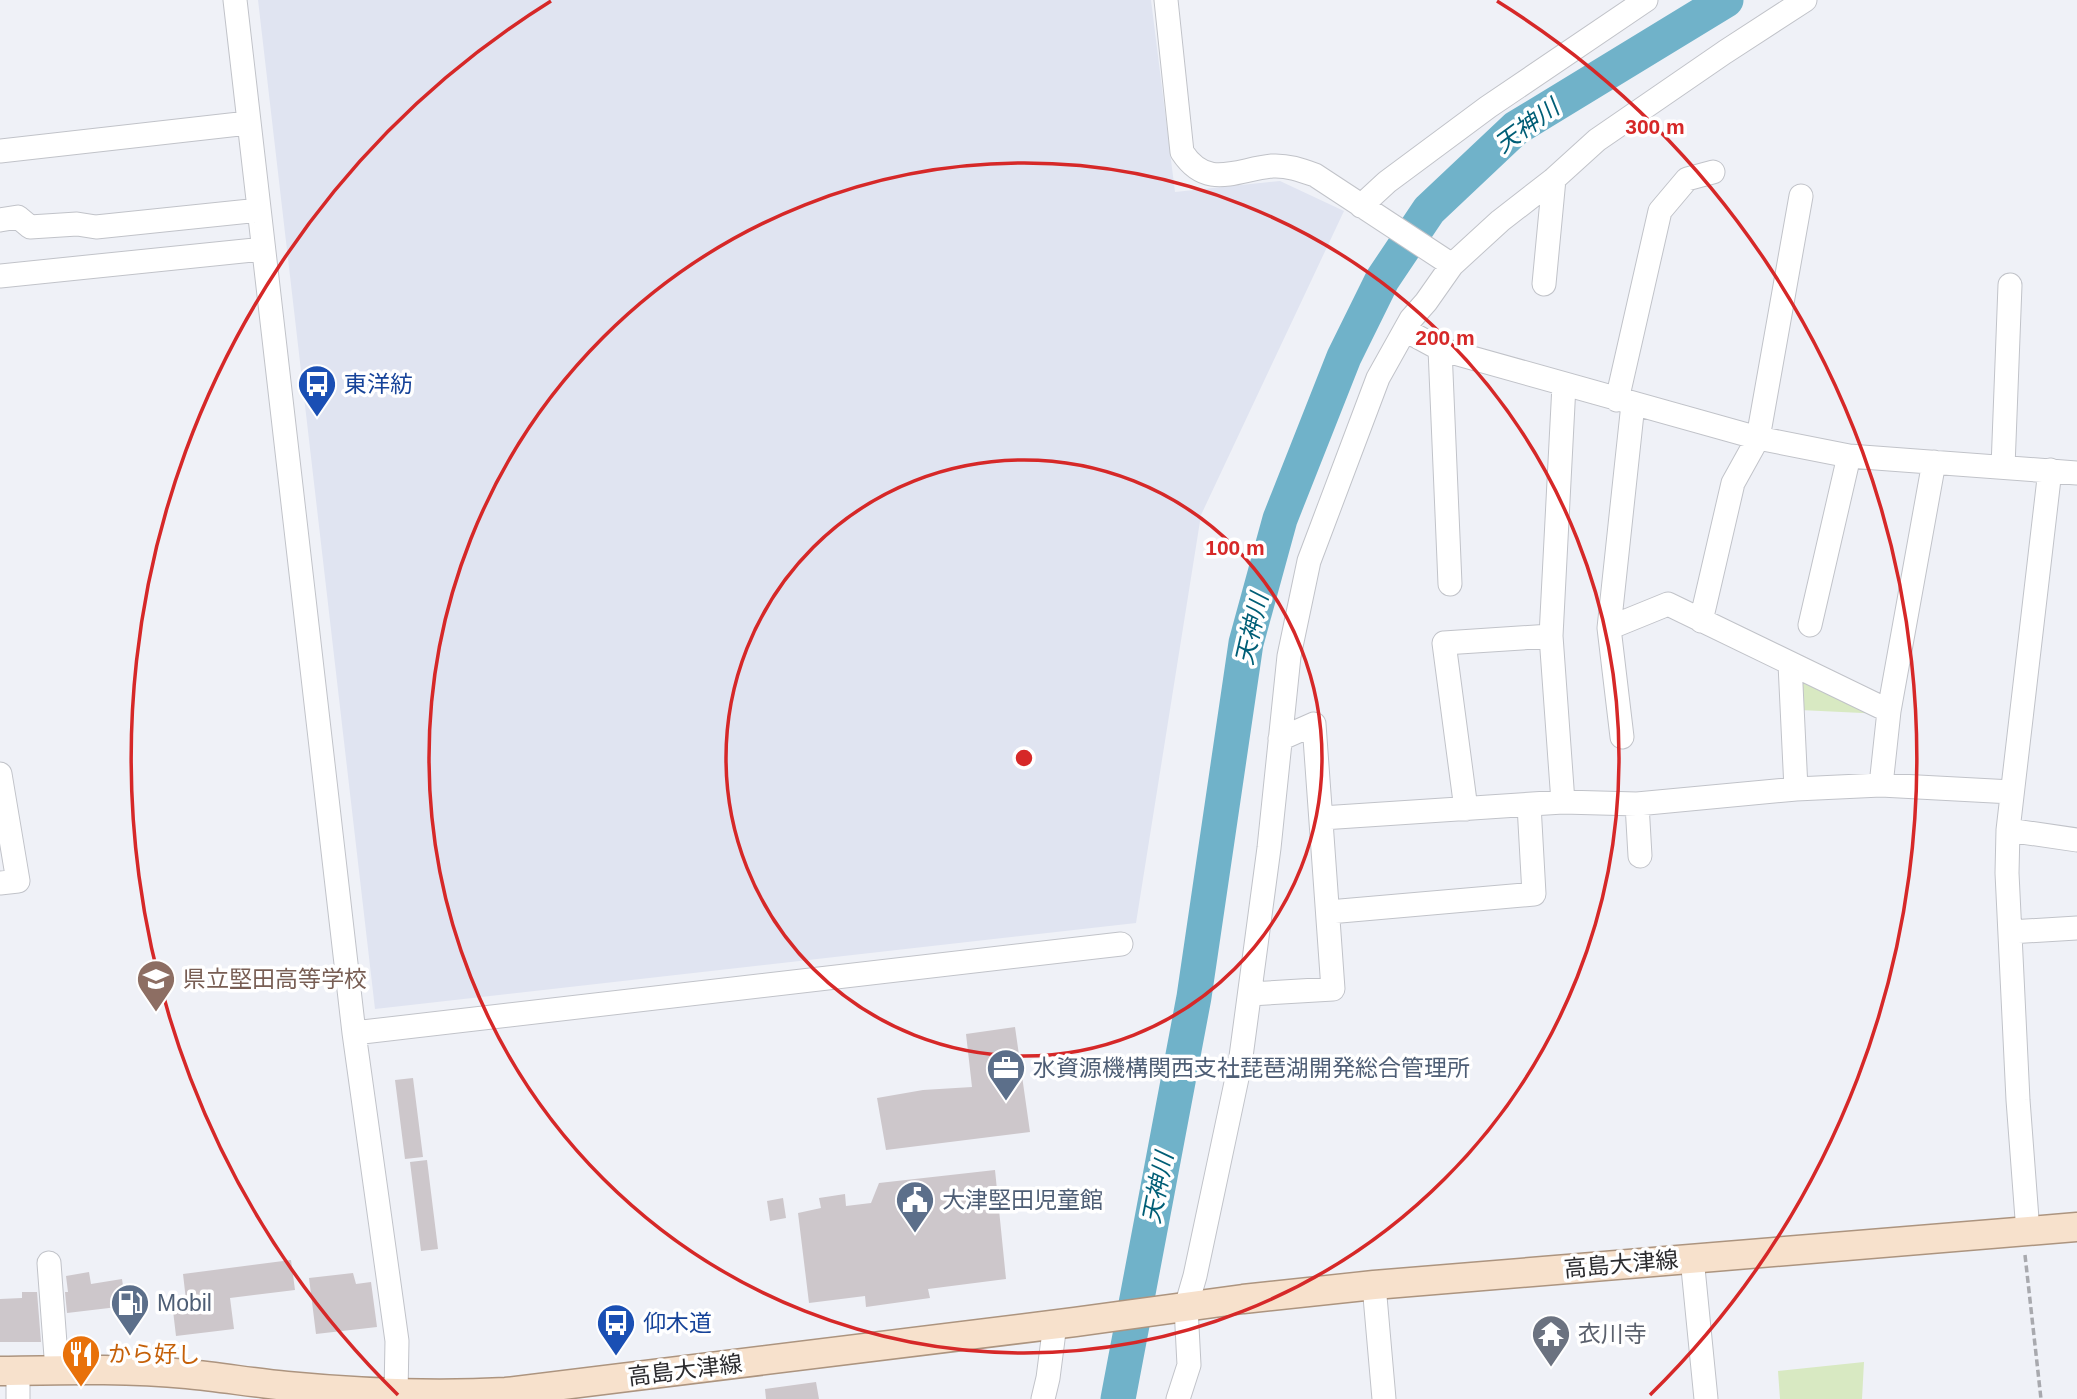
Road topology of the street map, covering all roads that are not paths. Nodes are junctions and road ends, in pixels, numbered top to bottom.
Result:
1 (235, 0) edge
2 (1166, 0) edge
3 (1646, 0) edge
4 (1805, 0) edge
5 (248, 123) junction
6 (0, 151) edge
7 (1713, 172) dead end
8 (1555, 178) junction
9 (1801, 196) dead end
10 (258, 210) junction
11 (1369, 212) junction
12 (0, 219) edge
13 (263, 249) junction
14 (1447, 261) junction
15 (0, 276) edge
16 (1544, 284) dead end
17 (2010, 285) dead end
18 (1405, 330) junction
19 (1440, 349) junction
20 (1564, 385) junction
21 (1625, 402) junction
22 (1758, 438) junction
23 (1849, 456) junction
24 (1934, 462) junction
25 (2003, 467) junction
26 (2050, 470) junction
27 (2077, 473) edge
28 (1450, 584) dead end
29 (1701, 621) junction
30 (1810, 625) dead end
31 (1609, 628) junction
32 (1551, 636) junction
33 (1790, 664) junction
34 (1889, 711) junction
35 (1622, 737) dead end
36 (1280, 738) junction
37 (0, 774) edge
38 (1881, 785) junction
39 (1796, 789) junction
40 (2012, 792) junction
41 (1563, 803) junction
42 (1637, 804) junction
43 (1529, 805) junction
44 (1466, 809) junction
45 (1322, 818) junction
46 (2008, 830) junction
47 (2077, 840) edge
48 (1640, 856) dead end
49 (0, 883) edge
50 (1329, 912) junction
51 (2077, 928) edge
52 (2010, 932) junction
53 (1121, 944) dead end
54 (1250, 994) junction
55 (354, 1033) junction
56 (2077, 1227) edge
57 (2025, 1232) junction
58 (1692, 1258) junction
59 (49, 1263) dead end
60 (1374, 1285) junction
61 (1175, 1308) junction
62 (1065, 1323) junction
63 (57, 1370) junction
64 (9, 1371) edge
65 (395, 1396) edge
66 (18, 1399) edge
67 (1043, 1399) edge
68 (1178, 1399) edge
69 (1384, 1399) edge
70 (1706, 1399) edge

1 - 5 street
2 - 11 street
3 - 11 street
4 - 8 street
5 - 6 street
5 - 10 street
7 - 21 street
8 - 14 street
8 - 16 street
9 - 22 street
10 - 12 street
10 - 13 street
11 - 14 street
13 - 15 street
13 - 55 street
14 - 18 street
17 - 25 street
18 - 19 street
18 - 36 street
19 - 20 street
19 - 28 street
20 - 21 street
20 - 32 street
21 - 22 street
21 - 31 street
22 - 23 street
22 - 29 street
23 - 24 street
23 - 30 street
24 - 25 street
24 - 34 street
25 - 26 street
26 - 27 street
26 - 40 street
29 - 31 street
29 - 33 street
31 - 35 street
32 - 41 street
32 - 44 street
33 - 34 street
33 - 39 street
34 - 38 street
36 - 45 street
36 - 54 street
37 - 49 street
38 - 39 street
38 - 40 street
39 - 42 street
40 - 46 street
41 - 42 street
41 - 43 street
42 - 48 street
43 - 44 street
43 - 50 street
44 - 45 street
45 - 50 street
46 - 47 street
46 - 52 street
50 - 54 street
51 - 52 street
52 - 57 street
53 - 55 street
54 - 61 street
55 - 65 street
56 - 57 main road, 高島大津線
57 - 58 main road, 高島大津線
58 - 60 main road, 高島大津線
58 - 70 street
59 - 63 street
60 - 61 main road, 高島大津線
60 - 69 street
61 - 62 main road
61 - 68 street
62 - 65 main road, 高島大津線
62 - 67 street
63 - 64 main road, 高島大津線
63 - 65 main road, 高島大津線
64 - 66 street

